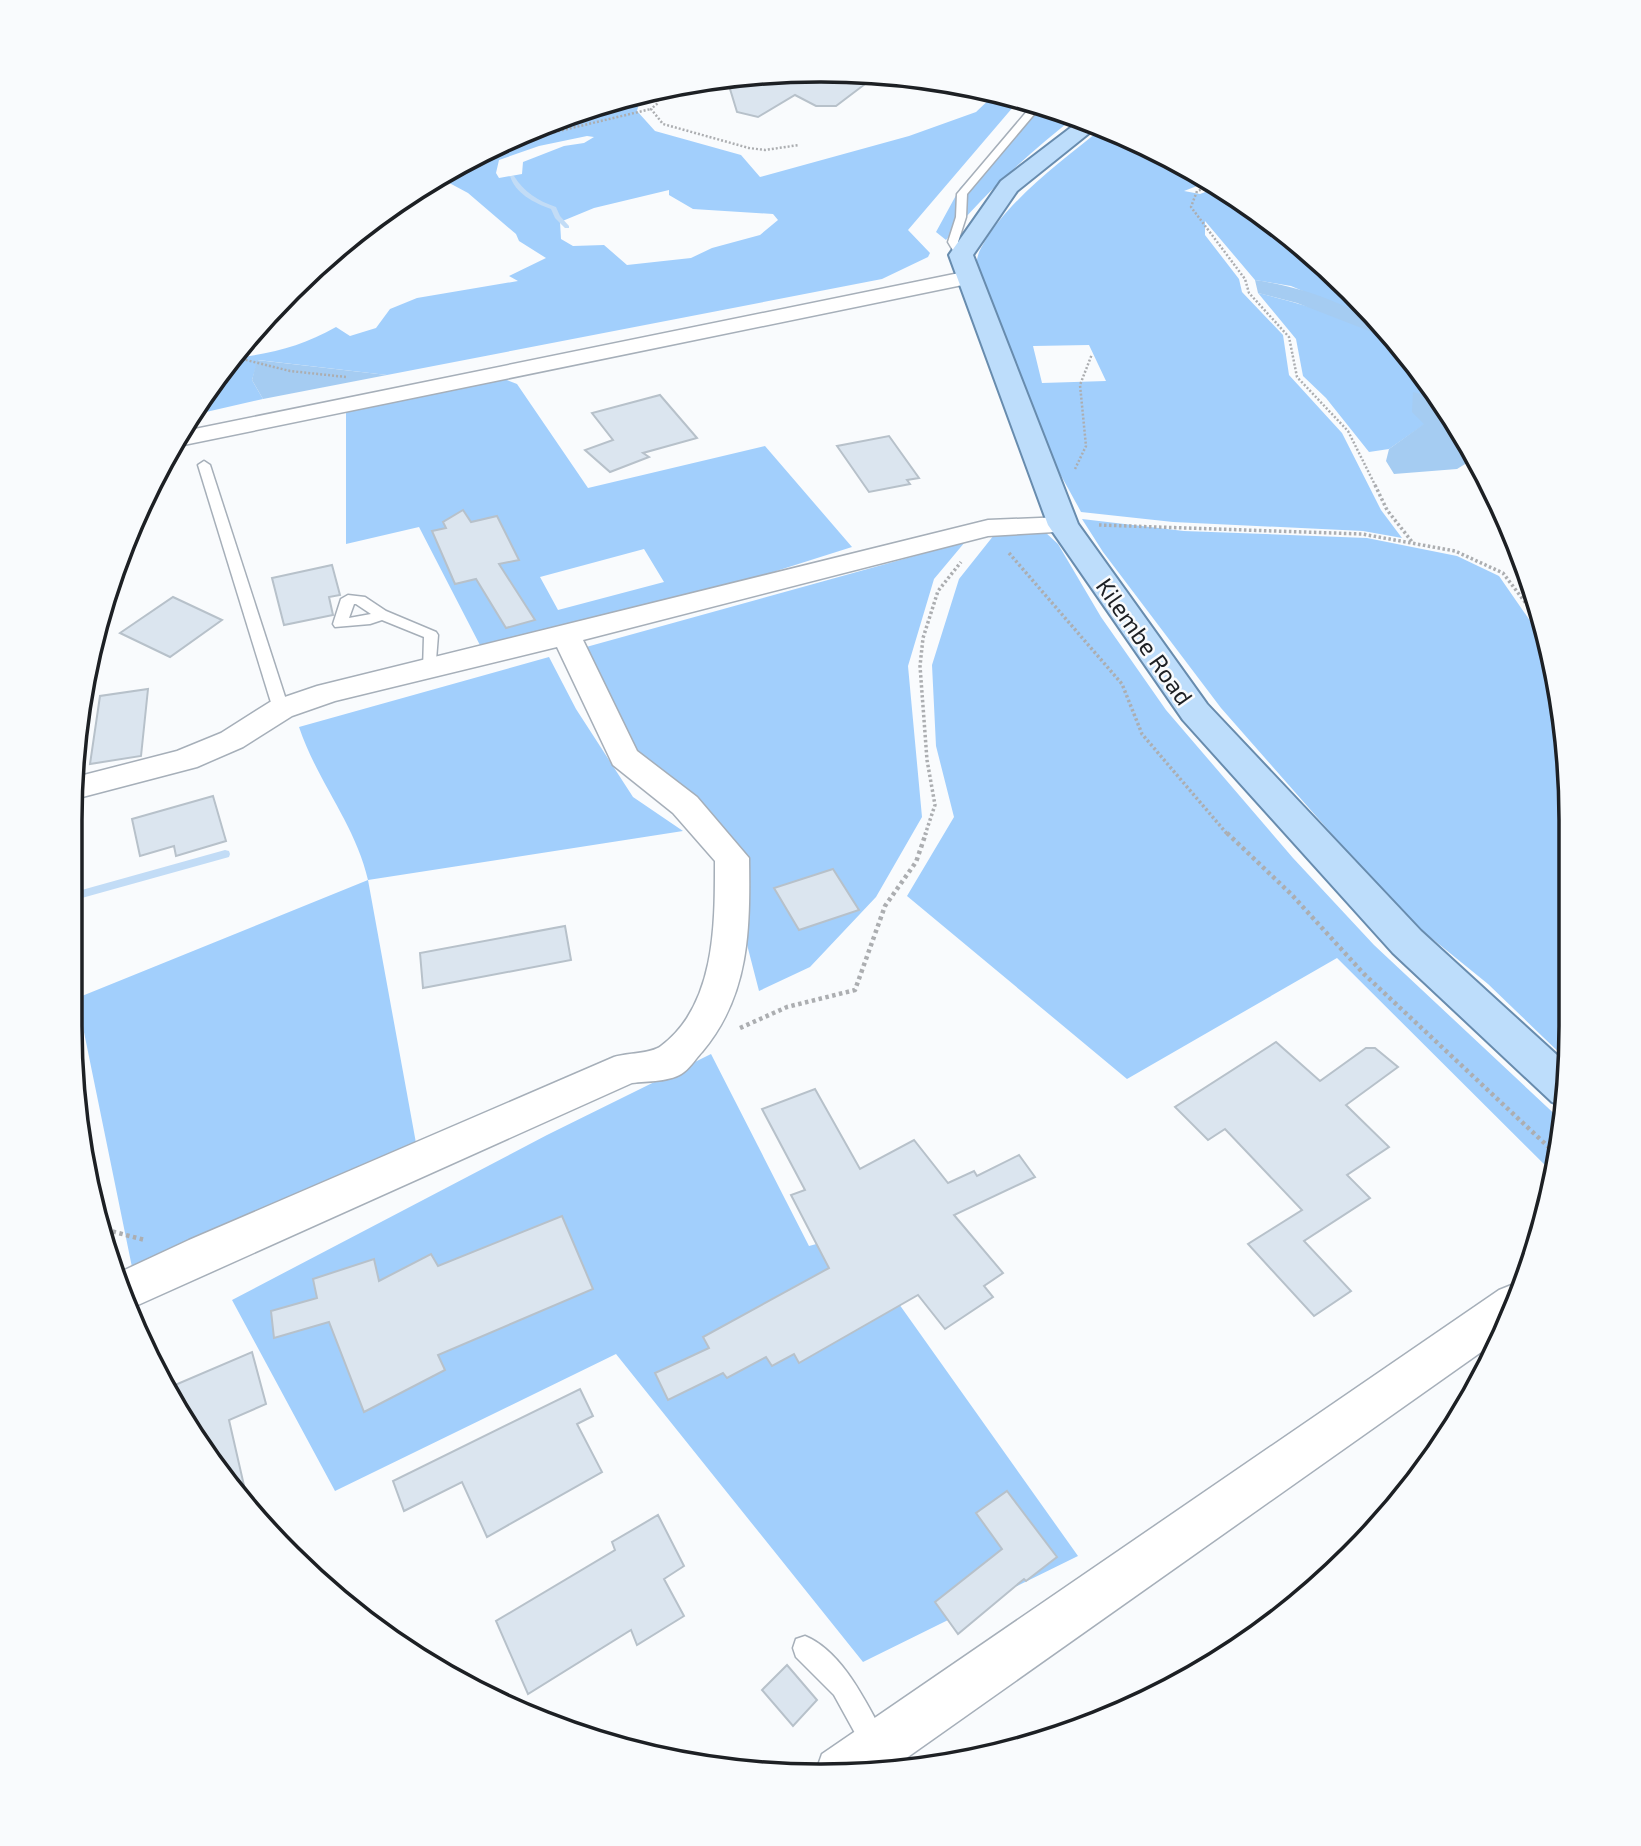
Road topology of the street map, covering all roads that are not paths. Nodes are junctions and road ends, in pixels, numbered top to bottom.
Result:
1 (1031, 113) edge
2 (1081, 130) edge
3 (965, 266) junction
4 (190, 437) edge
5 (204, 465) dead end
6 (1058, 511) junction
7 (381, 614) dead end
8 (566, 634) junction
9 (430, 670) junction
10 (281, 709) junction
11 (83, 786) edge
12 (1556, 1080) edge
13 (131, 1288) edge
14 (1501, 1313) edge
15 (805, 1648) dead end
16 (859, 1760) edge

1 - 3 lane
2 - 3 main road
3 - 4 street
3 - 6 main road, Kilembe Road
5 - 10 lane
6 - 8 street
6 - 12 main road, Kilembe Road
7 - 9 lane
8 - 9 street
8 - 13 street
9 - 10 street
10 - 11 street
14 - 16 street
15 - 16 lane

